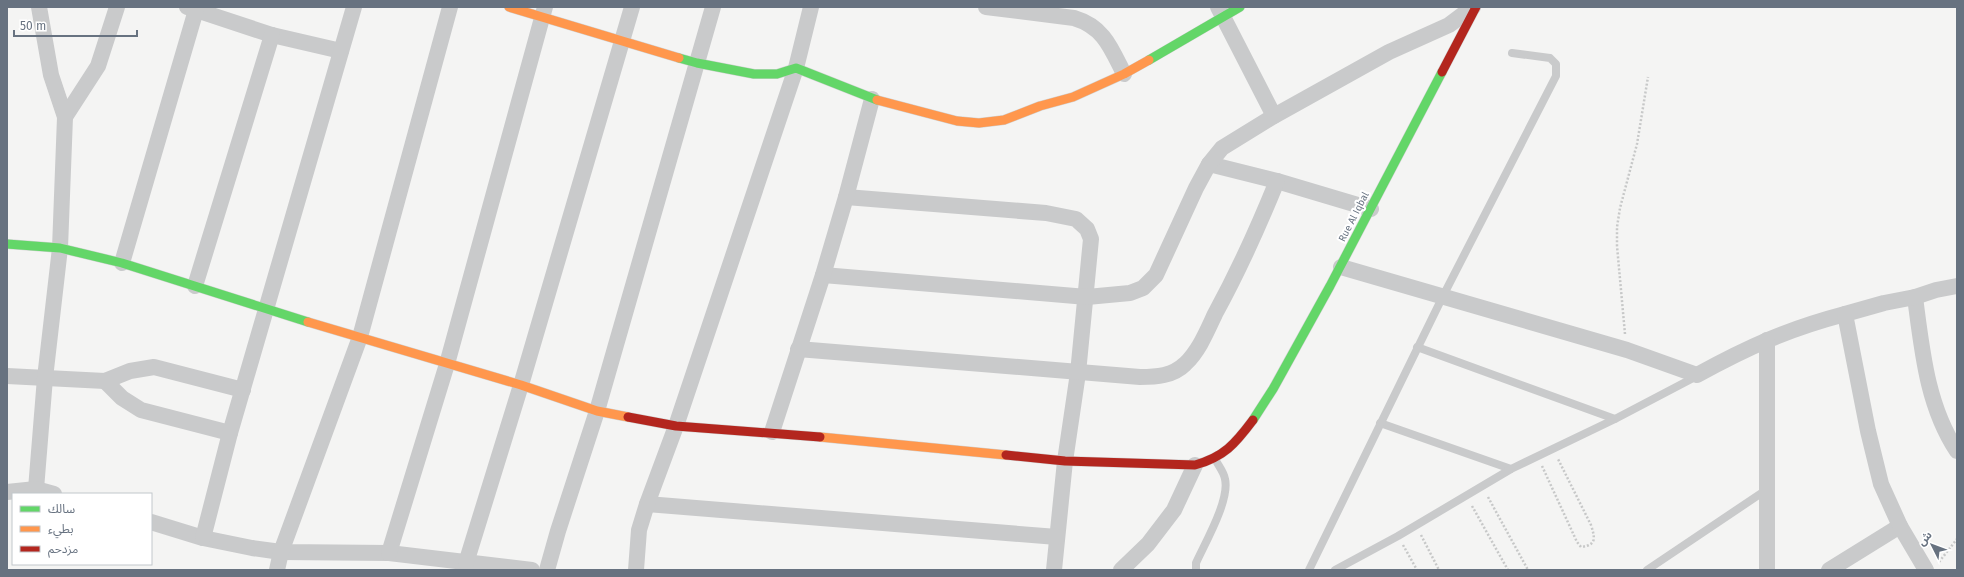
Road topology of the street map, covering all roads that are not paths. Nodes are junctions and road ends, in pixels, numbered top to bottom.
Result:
1 (39, 7) edge
2 (117, 7) edge
3 (354, 7) edge
4 (450, 7) edge
5 (509, 7) edge
6 (632, 7) edge
7 (713, 7) edge
8 (811, 7) edge
9 (986, 7) edge
10 (1240, 7) edge
11 (1473, 7) edge
12 (1476, 7) edge
13 (191, 8) edge
14 (544, 12) edge
15 (1221, 12) edge
16 (272, 35) junction
17 (622, 40) junction
18 (341, 51) junction
19 (1512, 54) dead end
20 (697, 63) junction
21 (796, 68) junction
22 (1124, 74) junction
23 (872, 99) junction
24 (1274, 116) junction
25 (65, 117) junction
26 (1208, 164) junction
27 (1277, 181) junction
28 (846, 197) junction
29 (1371, 209) junction
30 (7, 244) edge
31 (60, 248) junction
32 (122, 263) junction
33 (1341, 267) junction
34 (823, 275) junction
35 (195, 286) junction
36 (1957, 286) edge
37 (1086, 297) junction
38 (1442, 298) junction
39 (1915, 298) junction
40 (266, 308) junction
41 (1845, 314) junction
42 (360, 337) junction
43 (1766, 340) junction
44 (1417, 347) junction
45 (798, 349) junction
46 (447, 364) junction
47 (1078, 373) junction
48 (7, 376) edge
49 (1697, 376) junction
50 (45, 378) junction
51 (105, 381) junction
52 (521, 385) junction
53 (243, 390) junction
54 (597, 411) junction
55 (1615, 420) junction
56 (1380, 423) junction
57 (676, 426) junction
58 (772, 432) junction
59 (230, 433) junction
60 (1957, 451) edge
61 (1215, 459) junction
62 (1065, 461) junction
63 (1195, 465) junction
64 (1511, 469) junction
65 (36, 489) junction
66 (1766, 490) junction
67 (7, 492) edge
68 (50, 493) edge
69 (647, 504) junction
70 (152, 522) edge
71 (1900, 526) junction
72 (203, 538) junction
73 (1057, 538) junction
74 (281, 552) junction
75 (389, 553) junction
76 (466, 563) junction
77 (1932, 567) edge
78 (277, 570) edge
79 (532, 570) edge
80 (547, 570) edge
81 (636, 570) edge
82 (1054, 570) edge
83 (1121, 570) edge
84 (1196, 570) edge
85 (1309, 570) edge
86 (1335, 570) edge
87 (1647, 570) edge
88 (1767, 570) edge
89 (1829, 570) edge

1 - 25 street
2 - 25 street
3 - 18 street
4 - 42 street
5 - 14 street
6 - 17 street
7 - 20 street
8 - 21 street
9 - 22 street
10 - 15 street
11 - 24 street
12 - 29 street, Rue Al Iqbal
13 - 16 street
13 - 32 street
14 - 17 street
14 - 46 street
15 - 22 street
15 - 24 street
16 - 18 street
16 - 35 street
17 - 20 street
17 - 52 street
18 - 40 street
19 - 38 lane
20 - 21 street
20 - 54 street
21 - 23 street
21 - 57 street
22 - 23 street
23 - 28 street
24 - 26 street
25 - 31 street
26 - 27 street
26 - 37 street
27 - 29 street
27 - 47 street
28 - 34 street
28 - 37 street
29 - 33 street, Rue Al Iqbal
30 - 31 street
31 - 32 street
31 - 50 street
32 - 35 street
33 - 38 street
33 - 61 street, Rue Al Iqbal
34 - 37 street
34 - 45 street
35 - 40 street
36 - 39 street
37 - 47 street
38 - 44 lane
38 - 49 street
39 - 41 street
39 - 60 street
40 - 42 street
40 - 53 street
41 - 43 street
41 - 71 street
42 - 46 street
42 - 74 street
43 - 49 street
43 - 66 street
44 - 55 lane
44 - 56 lane
45 - 47 street
45 - 58 street
46 - 52 street
46 - 75 street
47 - 62 street
48 - 50 street
49 - 55 lane
50 - 51 street
50 - 65 street
51 - 53 street
51 - 59 street
52 - 54 street
52 - 76 street
53 - 59 street
54 - 57 street
54 - 80 street
55 - 64 lane
56 - 64 lane
56 - 85 lane
57 - 58 street
57 - 69 street
58 - 62 street
59 - 72 street
61 - 63 street
61 - 84 lane
62 - 63 street
62 - 73 street
63 - 83 street
64 - 86 lane
65 - 67 street
65 - 68 street
66 - 87 lane
66 - 88 street
69 - 73 street
69 - 81 street
70 - 72 street
71 - 77 street
71 - 89 street
72 - 74 street
73 - 82 street
74 - 75 street
74 - 78 street
75 - 76 street
76 - 79 street

